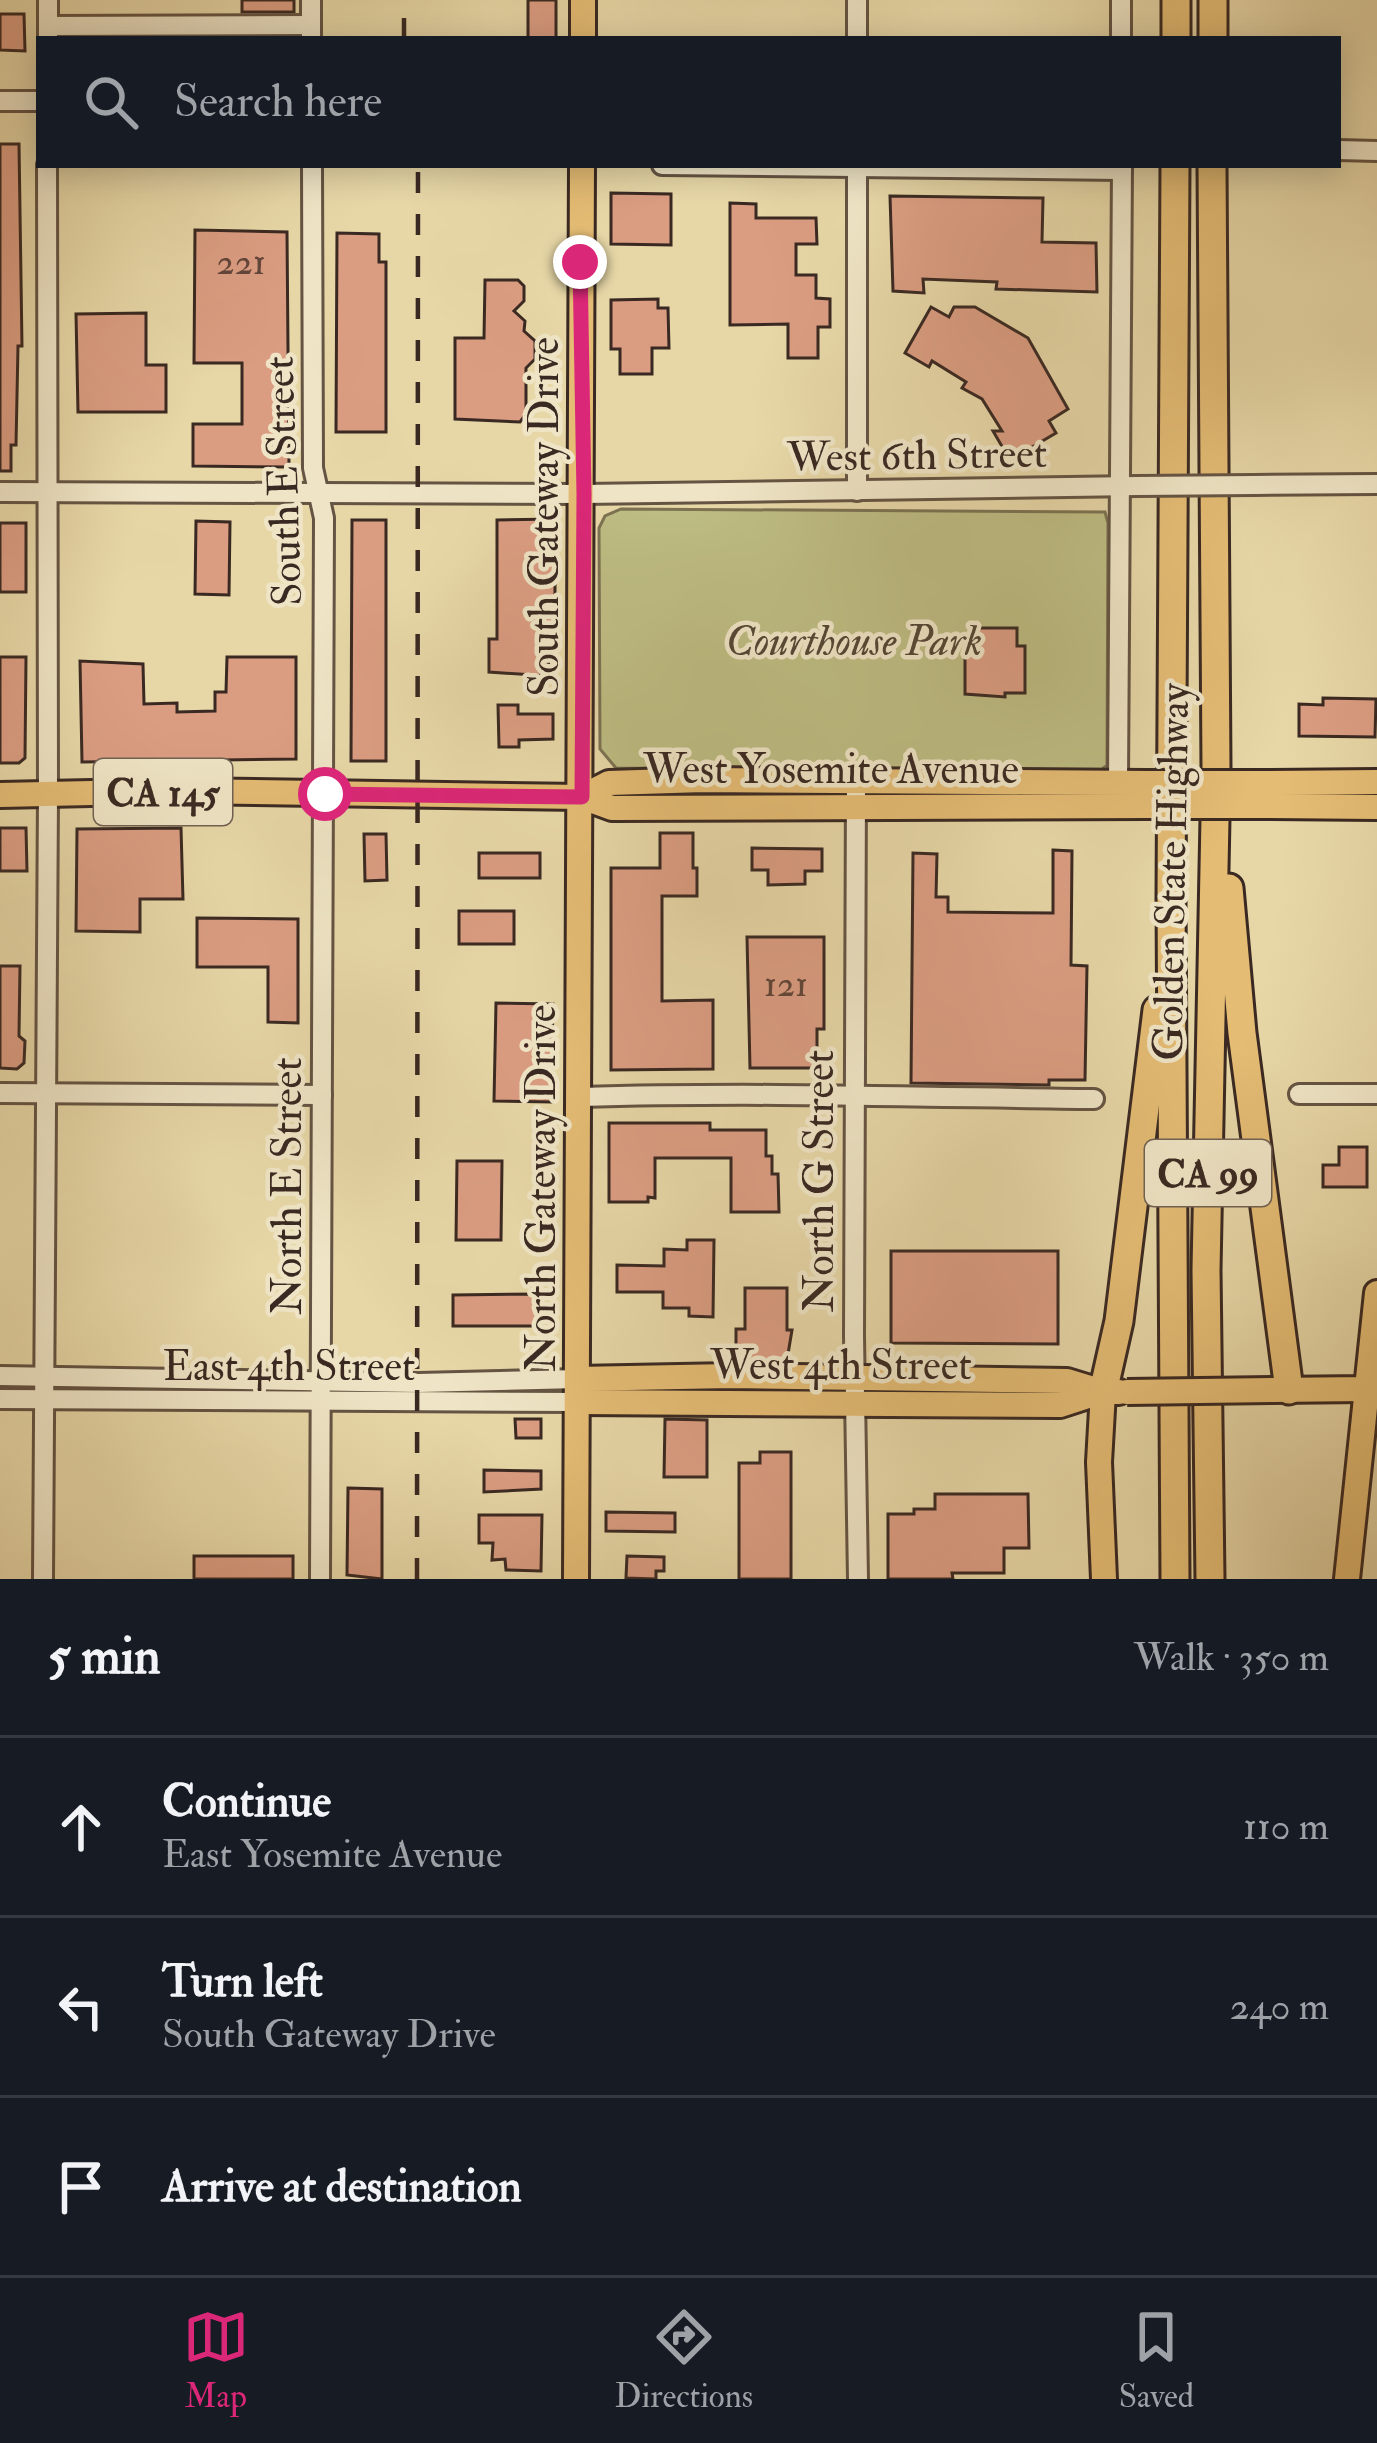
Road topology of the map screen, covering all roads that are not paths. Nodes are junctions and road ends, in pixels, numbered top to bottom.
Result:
1 (48, 0) edge
2 (311, 0) edge
3 (584, 0) edge
4 (856, 0) edge
5 (1121, 0) edge
6 (1176, 0) edge
7 (1213, 0) edge
8 (311, 32) edge
9 (48, 33) edge
10 (583, 36) edge
11 (857, 36) edge
12 (1121, 36) edge
13 (1176, 36) edge
14 (1213, 36) edge
15 (0, 101) edge
16 (36, 101) edge
17 (1341, 150) edge
18 (1377, 151) edge
19 (46, 168) edge
20 (312, 168) edge
21 (583, 168) edge
22 (857, 168) edge
23 (1121, 168) edge
24 (1174, 168) edge
25 (1212, 168) edge
26 (1377, 484) edge
27 (1129, 486) junction
28 (857, 491) junction
29 (0, 492) edge
30 (48, 493) junction
31 (319, 493) junction
32 (584, 494) junction
33 (1216, 768) junction
34 (1377, 782) edge
35 (325, 794) junction
36 (856, 794) junction
37 (1118, 794) junction
38 (0, 795) edge
39 (48, 795) junction
40 (1259, 795) junction
41 (582, 797) junction
42 (1377, 807) edge
43 (1171, 899) junction
44 (0, 1093) edge
45 (46, 1094) junction
46 (1299, 1094) dead end
47 (1377, 1094) edge
48 (322, 1095) junction
49 (581, 1096) junction
50 (854, 1097) junction
51 (1094, 1099) dead end
52 (1377, 1294) edge
53 (0, 1376) edge
54 (45, 1377) junction
55 (321, 1380) junction
56 (854, 1390) junction
57 (1281, 1390) junction
58 (1373, 1390) edge
59 (577, 1391) junction
60 (1115, 1392) junction
61 (0, 1399) edge
62 (45, 1399) junction
63 (320, 1401) junction
64 (44, 1579) edge
65 (320, 1579) edge
66 (576, 1579) edge
67 (858, 1579) edge
68 (1104, 1579) edge
69 (1175, 1579) edge
70 (1210, 1579) edge
71 (1347, 1579) edge

1 - 9 street
2 - 8 street
3 - 10 main road
4 - 11 street
5 - 12 street
6 - 13 highway
7 - 14 highway
8 - 9 street
15 - 16 street
17 - 18 street
19 - 30 street
20 - 31 street, South E Street
21 - 32 main road, South Gateway Drive
22 - 28 street
23 - 27 street
24 - 43 highway, Golden State Highway / CA 99
25 - 33 highway, Golden State Highway / CA 99
26 - 27 street, West 6th Street, bridge
27 - 28 street, West 6th Street
27 - 37 street
28 - 32 street, West 6th Street
29 - 30 street, West 6th Street
30 - 31 street, West 6th Street
30 - 39 street
31 - 32 street, West 6th Street
31 - 35 street, South E Street
32 - 41 main road, South Gateway Drive
33 - 57 highway
33 - 70 highway, Golden State Highway / CA 99
34 - 40 main road, West Yosemite Avenue
35 - 39 main road, CA 145
35 - 41 main road, CA 145
35 - 48 street, North E Street
36 - 37 main road, West Yosemite Avenue
36 - 41 main road, West Yosemite Avenue
36 - 50 street, North G Street
37 - 40 main road, West Yosemite Avenue, bridge
38 - 39 main road, CA 145
39 - 45 street
40 - 42 main road, West Yosemite Avenue
41 - 49 main road, North Gateway Drive
43 - 60 highway
43 - 69 highway, Golden State Highway / CA 99
44 - 45 street
45 - 48 street
45 - 54 street
46 - 47 street
48 - 55 street, North E Street
49 - 50 street
49 - 59 main road, North Gateway Drive
50 - 51 street
50 - 56 street, North G Street
52 - 58 main road
53 - 54 street, East 4th Street
54 - 55 street, East 4th Street
54 - 62 street
55 - 59 street, East 4th Street
55 - 63 street, North E Street
56 - 59 main road, West 4th Street
56 - 60 main road, West 4th Street
56 - 67 street, North G Street
57 - 58 main road, West 4th Street
57 - 60 main road, West 4th Street, bridge
58 - 71 main road
59 - 63 street, East 4th Street
59 - 66 main road, North Gateway Drive
60 - 68 main road
61 - 62 street, East 4th Street
62 - 63 street, East 4th Street
62 - 64 street
63 - 65 street, North E Street

